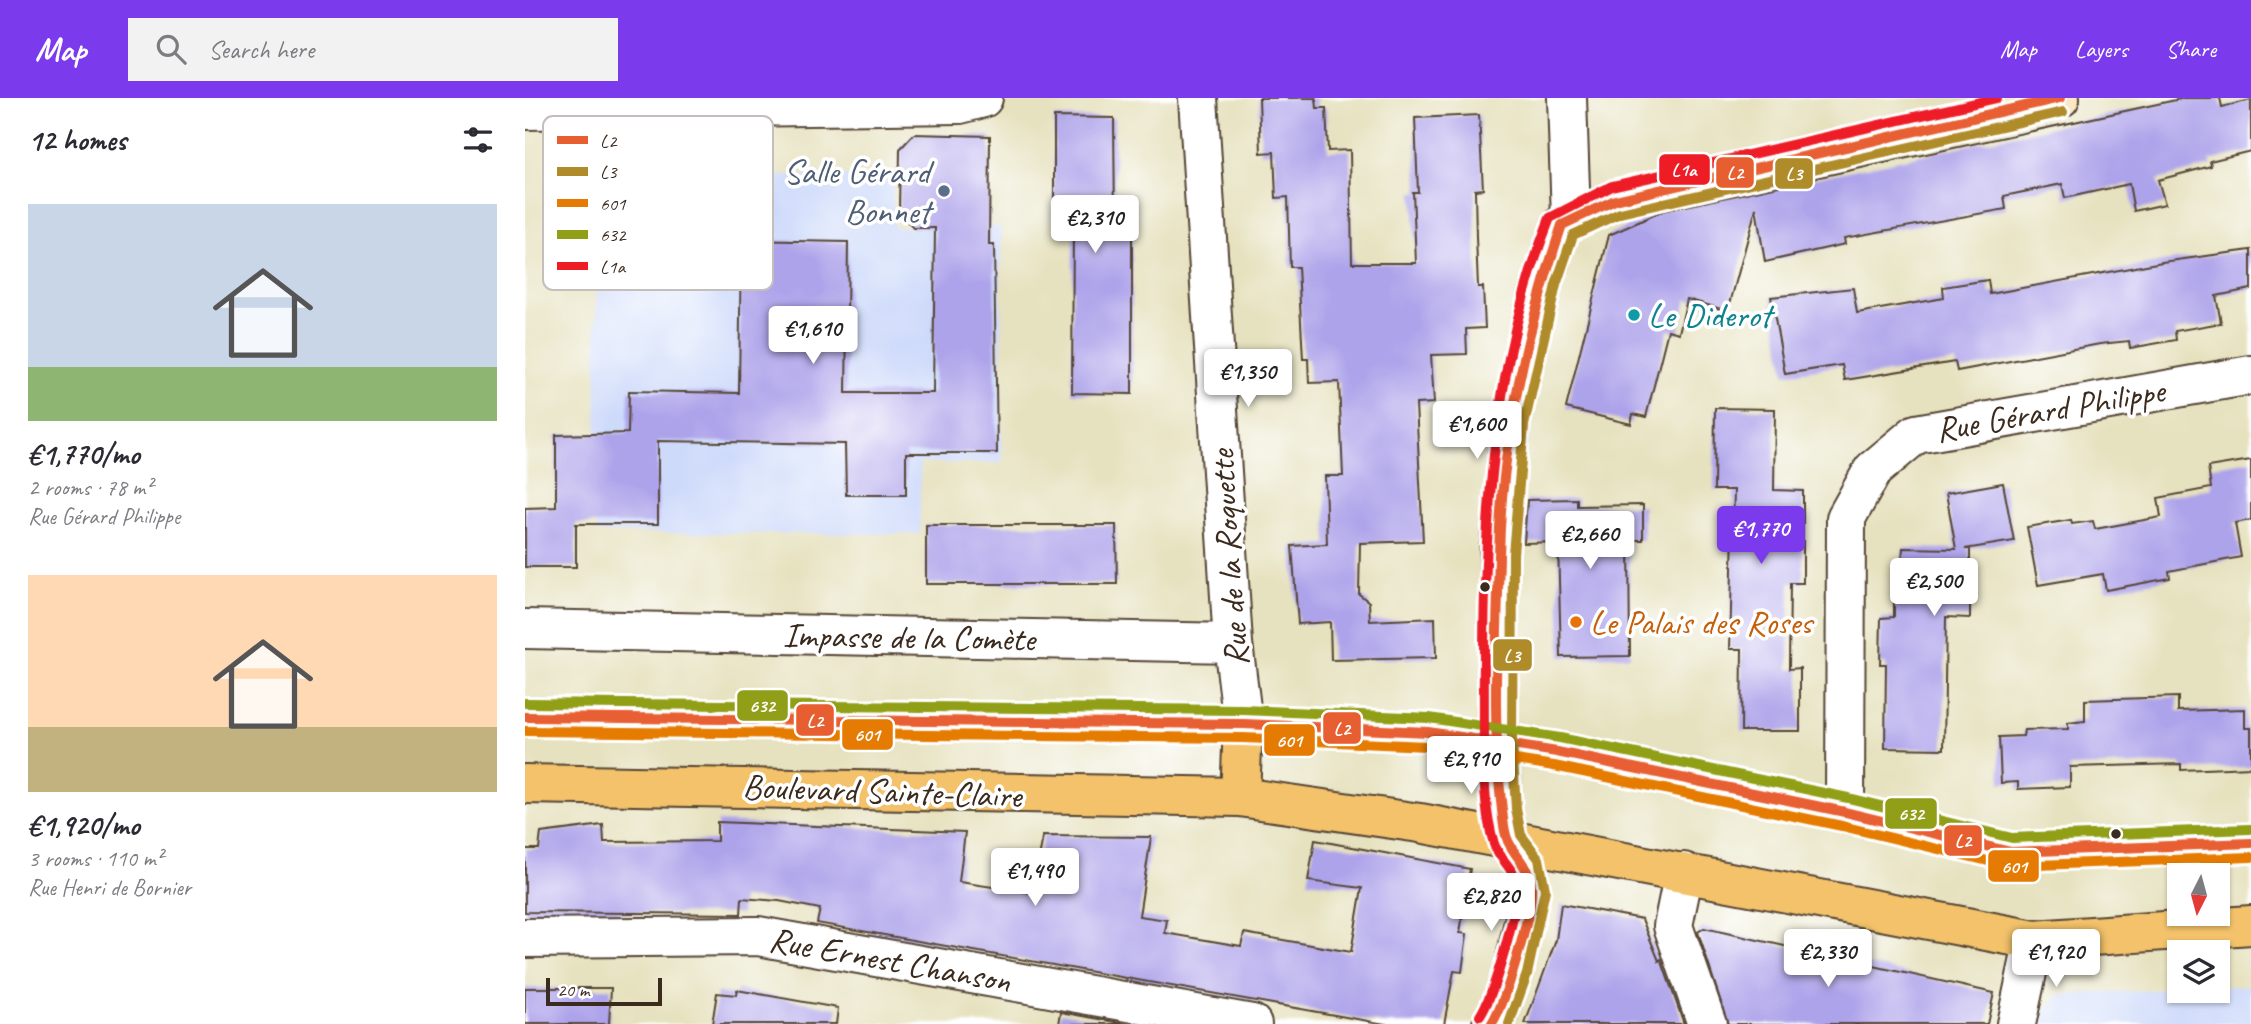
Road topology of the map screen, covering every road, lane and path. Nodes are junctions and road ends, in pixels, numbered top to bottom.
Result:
1 (983, 98) edge
2 (1198, 98) edge
3 (1567, 98) edge
4 (2060, 98) edge
5 (525, 110) edge
6 (1571, 219) junction
7 (2251, 375) edge
8 (525, 629) edge
9 (1233, 643) junction
10 (525, 717) edge
11 (1243, 724) junction
12 (1498, 742) junction
13 (525, 784) edge
14 (1240, 797) junction
15 (1846, 812) junction
16 (1508, 841) junction
17 (2251, 843) edge
18 (1683, 873) junction
19 (2251, 925) edge
20 (525, 938) edge
21 (2034, 940) junction
22 (1252, 1024) edge
23 (1492, 1024) edge
24 (1707, 1024) edge
25 (2016, 1024) edge

1 - 5 street
2 - 9 street, Rue de la Roquette
3 - 6 street
4 - 6 main road
6 - 12 main road
7 - 15 street, Rue Gérard Philippe
8 - 9 street, Impasse de la Comète
9 - 11 street, Rue de la Roquette
10 - 11 main road, Boulevard Sainte-Claire
11 - 12 main road, Boulevard Sainte-Claire
11 - 14 main road
12 - 15 main road, Boulevard Sainte-Claire
12 - 16 main road
13 - 14 main road, Boulevard Sainte-Claire
14 - 16 main road, Boulevard Sainte-Claire
15 - 17 main road, Boulevard Sainte-Claire
16 - 18 main road, Boulevard Sainte-Claire
16 - 23 main road
18 - 21 main road, Boulevard Sainte-Claire
18 - 24 street
19 - 21 main road, Boulevard Sainte-Claire
20 - 22 street, Rue Ernest Chanson
21 - 25 street

